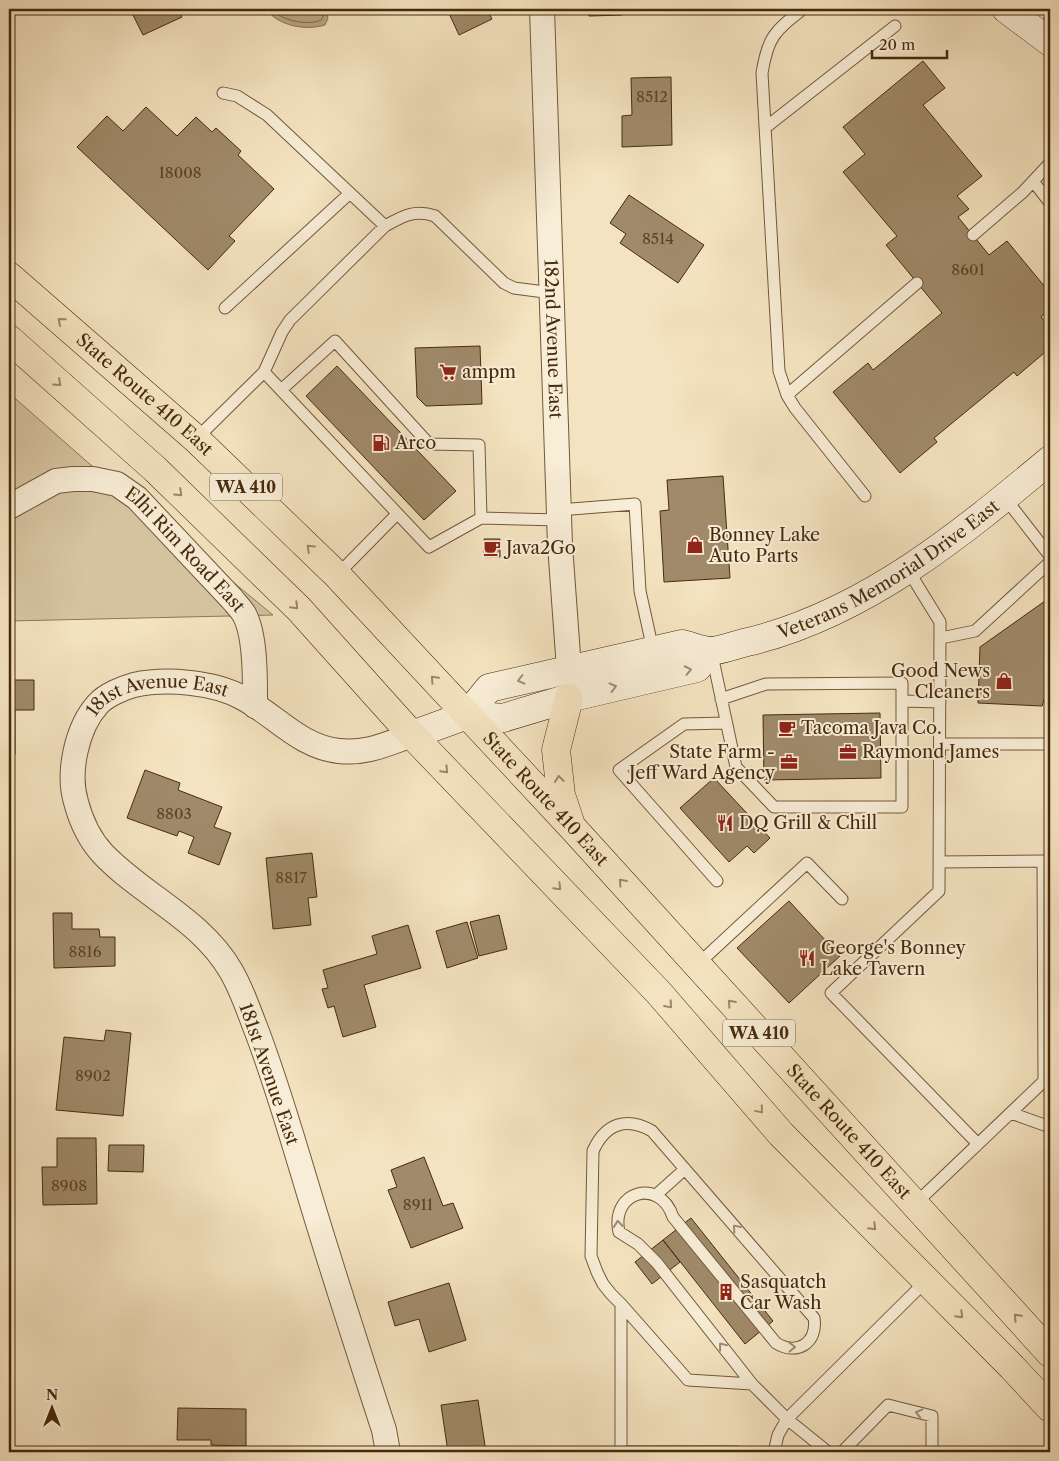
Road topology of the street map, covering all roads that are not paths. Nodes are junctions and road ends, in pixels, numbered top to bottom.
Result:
1 (542, 9) edge
2 (803, 9) edge
3 (1006, 9) edge
4 (895, 26) dead end
5 (1050, 42) edge
6 (223, 93) dead end
7 (765, 128) junction
8 (1050, 163) edge
9 (1033, 181) junction
10 (350, 193) junction
11 (1050, 203) edge
12 (385, 226) junction
13 (973, 235) dead end
14 (9, 276) edge
15 (917, 283) dead end
16 (552, 293) junction
17 (226, 308) dead end
18 (9, 339) edge
19 (264, 372) junction
20 (281, 390) junction
21 (787, 395) junction
22 (196, 439) junction
23 (1050, 460) edge
24 (865, 496) dead end
25 (1005, 498) junction
26 (9, 507) edge
27 (397, 514) junction
28 (559, 515) junction
29 (481, 518) junction
30 (1050, 556) edge
31 (1050, 562) edge
32 (908, 570) junction
33 (338, 574) junction
34 (941, 638) junction
35 (653, 650) junction
36 (711, 651) junction
37 (568, 669) junction
38 (569, 698) junction
39 (721, 699) junction
40 (902, 701) junction
41 (940, 702) junction
42 (255, 706) junction
43 (467, 715) junction
44 (726, 724) junction
45 (412, 735) junction
46 (940, 744) junction
47 (1050, 744) edge
48 (571, 826) junction
49 (939, 862) junction
50 (717, 881) dead end
51 (842, 899) dead end
52 (697, 965) junction
53 (1011, 1113) junction
54 (1050, 1127) edge
55 (978, 1144) junction
56 (685, 1169) junction
57 (656, 1195) junction
58 (914, 1205) junction
59 (926, 1281) junction
60 (621, 1304) junction
61 (1050, 1351) edge
62 (752, 1384) junction
63 (1050, 1408) edge
64 (787, 1418) junction
65 (388, 1452) edge
66 (738, 1452) edge
67 (774, 1452) edge
68 (828, 1452) edge
69 (842, 1452) edge
70 (932, 1452) edge

1 - 16 street, 182nd Avenue East
2 - 7 lane
3 - 5 street
4 - 7 lane
6 - 10 lane
7 - 21 lane
8 - 9 lane
9 - 11 lane
9 - 13 lane
10 - 12 lane
10 - 17 lane
12 - 16 lane
12 - 19 lane
22 -> 14 highway, State Route 410 East / WA 410
15 - 21 lane
16 - 28 street, 182nd Avenue East
18 -> 45 highway, WA 410
19 - 20 lane
19 - 22 lane
20 - 27 lane
20 - 29 lane
21 - 24 lane
33 -> 22 highway, State Route 410 East / WA 410
23 - 25 street, Veterans Memorial Drive East
25 - 30 lane
25 - 32 street, Veterans Memorial Drive East
26 - 42 street, Elhi Rim Road East
27 - 29 lane
27 - 33 lane
28 - 29 lane
28 - 35 lane
28 - 37 street, 182nd Avenue East
31 - 34 lane
32 - 34 lane
32 - 36 street, Veterans Memorial Drive East
43 -> 33 highway, State Route 410 East / WA 410
34 - 41 lane
35 - 36 street, Veterans Memorial Drive East
35 - 37 street, Veterans Memorial Drive East
38 -> 36 street
36 - 39 lane
37 -> 43 street, Veterans Memorial Drive East
38 - 43 street
48 -> 38 highway
39 - 40 lane
39 - 44 lane
40 - 41 lane
40 - 44 lane
41 - 46 lane
42 - 45 street, 181st Avenue East
42 - 65 street, 181st Avenue East
43 - 45 street
43 - 48 highway, State Route 410 East / WA 410
44 - 50 lane
45 -> 59 highway, WA 410
46 - 47 lane
46 - 49 lane
52 -> 48 highway, State Route 410 East / WA 410
49 - 53 lane
49 - 55 lane
51 - 52 lane
58 -> 52 highway, State Route 410 East / WA 410
53 - 54 lane
53 - 55 lane
55 - 58 lane
56 - 57 lane
57 -> 56 lane
56 - 60 lane
62 -> 57 lane
61 -> 58 highway, State Route 410 East / WA 410
59 -> 63 highway, WA 410
59 - 64 lane
60 - 62 lane
60 - 66 lane
62 - 64 lane
64 - 67 lane
64 - 68 lane
70 -> 69 lane

